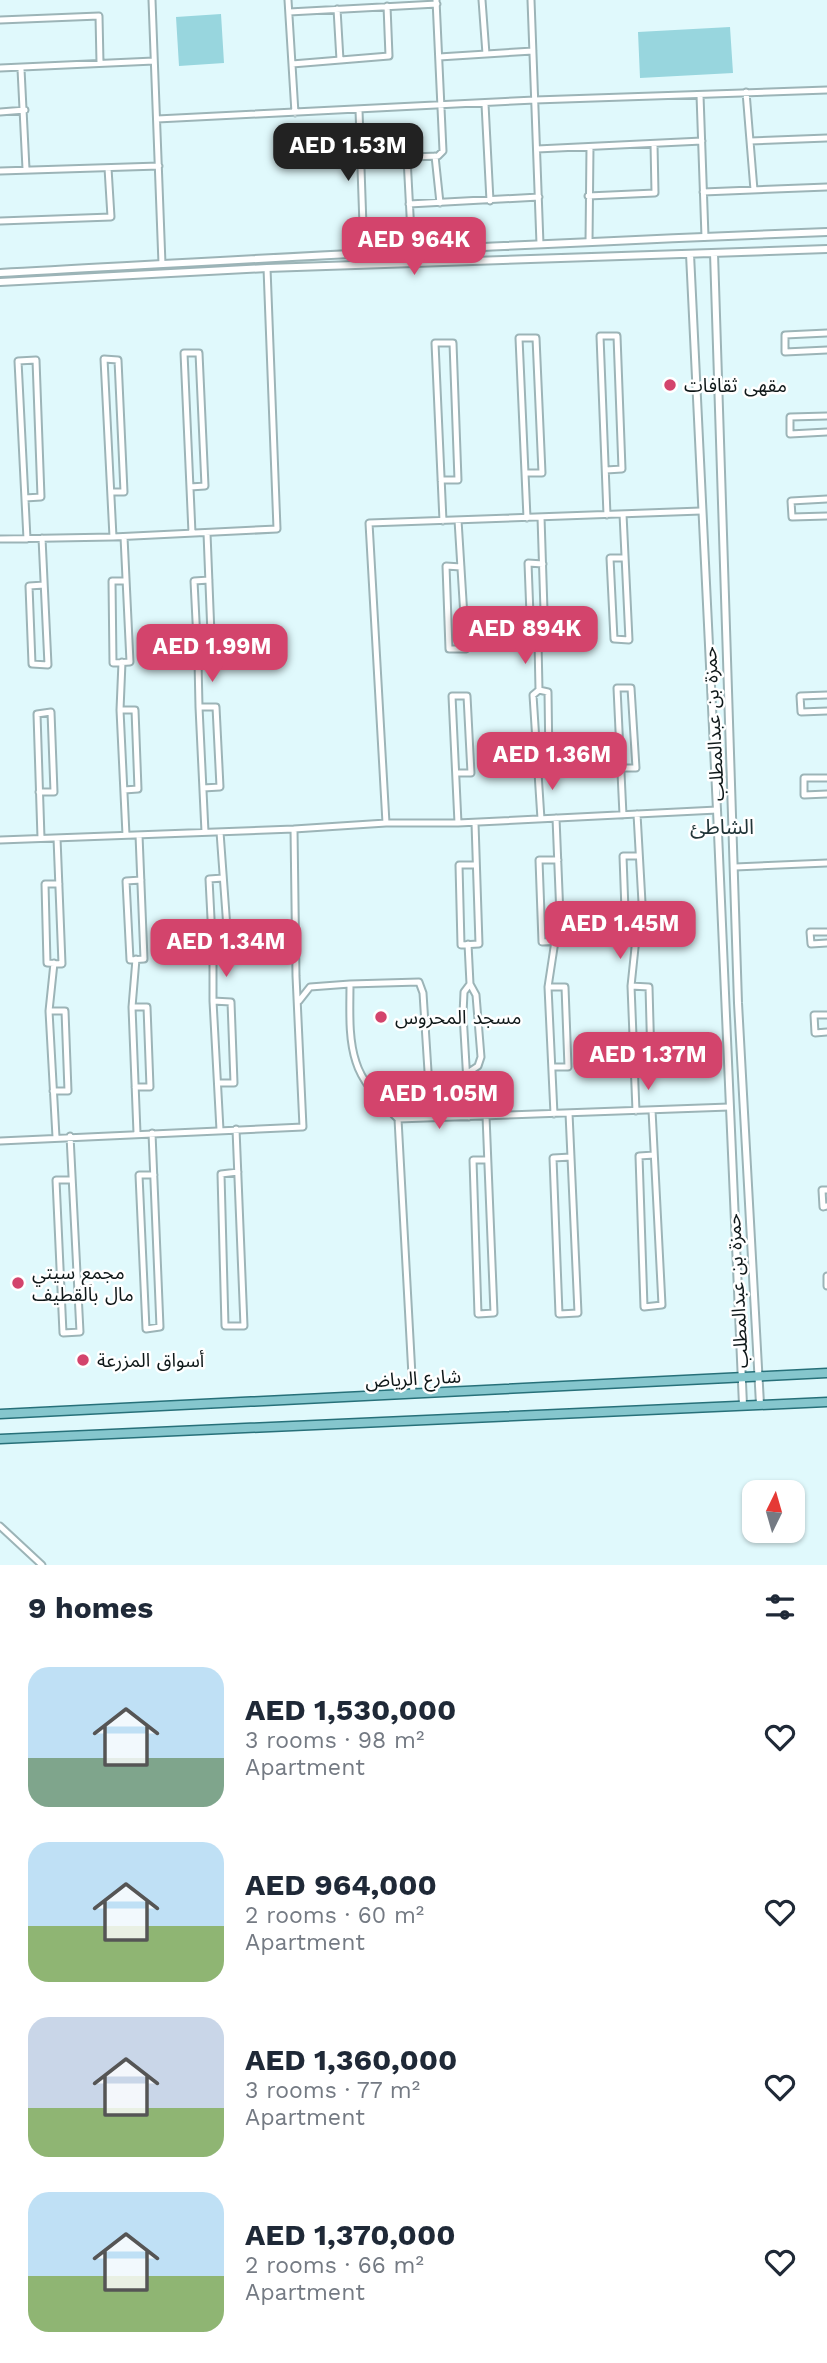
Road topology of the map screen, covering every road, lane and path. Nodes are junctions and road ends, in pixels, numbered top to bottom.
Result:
1 (152, 0) edge
2 (288, 0) edge
3 (482, 0) edge
4 (531, 0) edge
5 (437, 2) edge
6 (387, 6) junction
7 (337, 9) junction
8 (289, 12) junction
9 (0, 20) edge
10 (533, 51) junction
11 (486, 54) junction
12 (439, 57) junction
13 (340, 60) junction
14 (154, 61) junction
15 (100, 63) junction
16 (292, 64) junction
17 (0, 68) edge
18 (21, 69) junction
19 (827, 90) edge
20 (746, 92) junction
21 (700, 95) junction
22 (535, 100) junction
23 (485, 104) junction
24 (441, 106) junction
25 (25, 110) junction
26 (359, 110) junction
27 (0, 112) edge
28 (295, 113) junction
29 (157, 119) junction
30 (827, 138) edge
31 (702, 141) junction
32 (750, 142) junction
33 (654, 144) junction
34 (590, 147) junction
35 (537, 149) junction
36 (435, 156) junction
37 (407, 158) junction
38 (361, 159) junction
39 (159, 166) junction
40 (108, 167) junction
41 (26, 169) junction
42 (0, 171) edge
43 (827, 187) edge
44 (754, 190) junction
45 (703, 192) junction
46 (588, 195) junction
47 (539, 197) junction
48 (490, 201) junction
49 (440, 203) junction
50 (409, 204) junction
51 (0, 221) edge
52 (827, 232) edge
53 (705, 237) junction
54 (589, 242) junction
55 (540, 244) junction
56 (827, 249) edge
57 (412, 252) junction
58 (714, 253) junction
59 (690, 254) junction
60 (364, 255) junction
61 (162, 264) junction
62 (267, 268) junction
63 (0, 273) edge
64 (0, 282) edge
65 (827, 333) edge
66 (827, 350) edge
67 (827, 416) edge
68 (827, 432) edge
69 (606, 470) junction
70 (525, 473) junction
71 (441, 480) junction
72 (190, 487) junction
73 (111, 492) junction
74 (25, 498) junction
75 (827, 499) edge
76 (701, 512) junction
77 (623, 514) junction
78 (607, 515) junction
79 (827, 516) edge
80 (541, 517) junction
81 (527, 518) junction
82 (458, 520) junction
83 (443, 521) junction
84 (192, 533) junction
85 (207, 533) junction
86 (113, 537) junction
87 (124, 537) junction
88 (42, 538) junction
89 (0, 539) edge
90 (27, 539) junction
91 (625, 558) junction
92 (543, 564) junction
93 (461, 567) junction
94 (209, 580) junction
95 (126, 581) junction
96 (44, 585) junction
97 (538, 642) junction
98 (198, 661) junction
99 (122, 662) junction
100 (539, 690) junction
101 (827, 695) edge
102 (199, 707) junction
103 (120, 710) junction
104 (827, 711) edge
105 (537, 767) junction
106 (621, 768) junction
107 (456, 774) junction
108 (827, 778) edge
109 (203, 788) junction
110 (124, 790) junction
111 (39, 792) junction
112 (827, 793) edge
113 (717, 810) junction
114 (637, 814) junction
115 (623, 815) junction
116 (556, 818) junction
117 (541, 819) junction
118 (475, 822) junction
119 (386, 823) junction
120 (458, 823) junction
121 (294, 829) junction
122 (205, 832) junction
123 (220, 832) junction
124 (126, 835) junction
125 (139, 835) junction
126 (41, 838) junction
127 (57, 838) junction
128 (0, 840) edge
129 (639, 856) junction
130 (558, 860) junction
131 (827, 863) edge
132 (476, 865) junction
133 (735, 867) junction
134 (223, 878) junction
135 (141, 880) junction
136 (59, 884) junction
137 (827, 932) edge
138 (636, 938) junction
139 (555, 941) junction
140 (827, 943) edge
141 (468, 944) junction
142 (213, 958) junction
143 (136, 959) junction
144 (54, 963) junction
145 (724, 967) junction
146 (737, 971) junction
147 (296, 976) junction
148 (350, 984) junction
149 (470, 984) junction
150 (631, 986) junction
151 (310, 987) junction
152 (548, 987) junction
153 (725, 999) junction
154 (214, 1001) junction
155 (299, 1001) junction
156 (738, 1003) junction
157 (132, 1007) junction
158 (49, 1011) junction
159 (827, 1015) edge
160 (827, 1032) edge
161 (634, 1062) junction
162 (552, 1068) junction
163 (466, 1074) junction
164 (218, 1083) junction
165 (135, 1087) junction
166 (53, 1091) junction
167 (729, 1107) junction
168 (652, 1110) junction
169 (636, 1111) junction
170 (569, 1113) junction
171 (554, 1114) junction
172 (485, 1116) junction
173 (469, 1117) junction
174 (431, 1118) junction
175 (398, 1119) junction
176 (236, 1129) junction
177 (220, 1130) junction
178 (137, 1133) junction
179 (152, 1133) junction
180 (70, 1136) junction
181 (56, 1137) junction
182 (0, 1141) edge
183 (654, 1155) junction
184 (571, 1157) junction
185 (487, 1160) junction
186 (237, 1172) junction
187 (153, 1175) junction
188 (72, 1180) junction
189 (827, 1190) edge
190 (827, 1206) edge
191 (827, 1276) edge
192 (827, 1286) edge
193 (827, 1373) edge
194 (758, 1376) junction
195 (741, 1377) junction
196 (413, 1394) junction
197 (827, 1402) edge
198 (760, 1404) junction
199 (743, 1405) junction
200 (0, 1414) edge
201 (0, 1439) edge
202 (0, 1526) edge
203 (42, 1565) edge

1 - 14 street
2 - 8 street
3 - 11 street
4 - 10 street
5 - 6 street
5 - 12 street
6 - 7 street
6 - 13 street
7 - 8 street
7 - 13 street
8 - 16 street
9 - 15 street
10 - 11 street
10 - 22 street
11 - 12 street
12 - 24 street
13 - 16 street
14 - 15 street
14 - 29 street
15 - 18 street
16 - 28 street
17 - 18 street
18 - 25 street
19 - 20 street
20 - 21 street
20 - 32 street
21 - 22 street
21 - 31 street
22 - 23 street
22 - 35 street
23 - 24 street
23 - 48 street
24 - 26 street
24 - 36 street
25 - 27 street
25 - 41 street
26 - 28 street
26 - 38 street
28 - 29 street
29 - 39 street
30 - 32 street
31 - 33 street
31 - 45 street
32 - 44 street
33 - 34 street
33 - 46 street
34 - 35 street
34 - 46 street
35 - 47 street
36 - 37 street
36 - 49 street
37 - 38 street
37 - 50 street
38 - 60 street
39 - 40 street
39 - 61 street
40 - 41 street
40 - 51 street
41 - 42 street
43 - 44 street
44 - 45 street
45 - 53 street
46 - 54 street
47 - 48 street
47 - 55 street
48 - 49 street
49 - 50 street
50 - 57 street
52 - 53 street
53 - 54 street
54 - 55 street
55 - 57 street
56 - 58 street
57 - 60 street
58 - 59 street
58 - 133 street, حمزة بن عبدالمطلب
59 - 62 street
59 - 76 street, حمزة بن عبدالمطلب
60 - 61 street
61 - 63 street
62 - 64 street
62 - 85 street
65 - 66 street
67 - 68 street
69 - 69 street
69 - 78 street
70 - 70 street
70 - 81 street
71 - 71 street
71 - 83 street
72 - 72 street
72 - 84 street
73 - 73 street
73 - 86 street
74 - 74 street
74 - 90 street
75 - 79 street
76 - 77 street
76 - 113 street, حمزة بن عبدالمطلب
77 - 78 street
77 - 91 street
78 - 80 street
80 - 81 street
80 - 92 street
81 - 82 street
82 - 83 street
82 - 93 street
83 - 119 street
84 - 85 street
84 - 87 street
85 - 94 street
86 - 87 street
86 - 88 street
87 - 95 street
88 - 90 street
88 - 96 street
89 - 90 street
91 - 91 street
92 - 97 street
92 - 97 street
93 - 93 street
94 - 98 street
94 - 98 street
95 - 99 street
95 - 99 street
96 - 96 street
97 - 100 street
98 - 102 street
99 - 103 street
100 - 105 street
100 - 105 street
101 - 104 street
102 - 109 street
102 - 109 street
103 - 110 street
103 - 110 street
105 - 117 street
106 - 106 street
106 - 115 street
107 - 107 street
107 - 120 street
108 - 112 street
109 - 122 street
110 - 124 street
111 - 111 street
111 - 126 street
113 - 114 street
113 - 145 street, حمزة بن عبدالمطلب
114 - 115 street
114 - 129 street
115 - 116 street
116 - 117 street
116 - 130 street
117 - 118 street
118 - 120 street
118 - 132 street
119 - 120 street
119 - 121 street
121 - 123 street
121 - 147 street
122 - 123 street
122 - 125 street
123 - 134 street
124 - 125 street
124 - 127 street
125 - 135 street
126 - 127 street
126 - 128 street
127 - 136 street
129 - 138 street
129 - 138 street
130 - 139 street
130 - 139 street
131 - 133 street
132 - 141 street
132 - 141 street
133 - 146 street, حمزة بن عبدالمطلب
134 - 142 street
134 - 142 street
135 - 143 street
135 - 143 street
136 - 144 street
136 - 144 street
137 - 140 street
138 - 150 street
139 - 152 street
141 - 149 street
142 - 154 street
143 - 157 street
144 - 158 street
145 - 146 street
145 - 153 street, حمزة بن عبدالمطلب
146 - 156 street, حمزة بن عبدالمطلب
147 - 151 street
147 - 155 street
148 - 151 street
148 - 174 street
148 - 175 street
149 - 163 street
149 - 163 street
150 - 161 street
150 - 161 street
151 - 155 street
152 - 162 street
152 - 162 street
153 - 156 street
153 - 167 street, حمزة بن عبدالمطلب
154 - 164 street
154 - 164 street
155 - 176 street
156 - 194 street, حمزة بن عبدالمطلب
157 - 165 street
157 - 165 street
158 - 166 street
158 - 166 street
159 - 160 street
161 - 169 street
162 - 171 street
163 - 173 street
164 - 177 street
165 - 178 street
166 - 181 street
167 - 168 street
167 - 195 street, حمزة بن عبدالمطلب
168 - 169 street
168 - 183 street
169 - 170 street
170 - 171 street
170 - 184 street
171 - 172 street
172 - 173 street
172 - 185 street
173 - 174 street
174 - 175 street
175 - 196 street
176 - 177 street
176 - 186 street
177 - 179 street
178 - 179 street
178 - 180 street
179 - 187 street
180 - 181 street
180 - 188 street
181 - 182 street
183 - 183 street
184 - 184 street
185 - 185 street
186 - 186 street
187 - 187 street
188 - 188 street
189 - 190 street
191 - 192 street
193 - 194 main road, شارع الرياض
194 - 195 main road, شارع الرياض
194 - 198 street, حمزة بن عبدالمطلب
195 - 196 main road, شارع الرياض
195 - 199 street, حمزة بن عبدالمطلب
196 - 200 main road, شارع الرياض
197 - 198 main road
198 - 199 main road
199 - 201 main road
202 - 203 street

